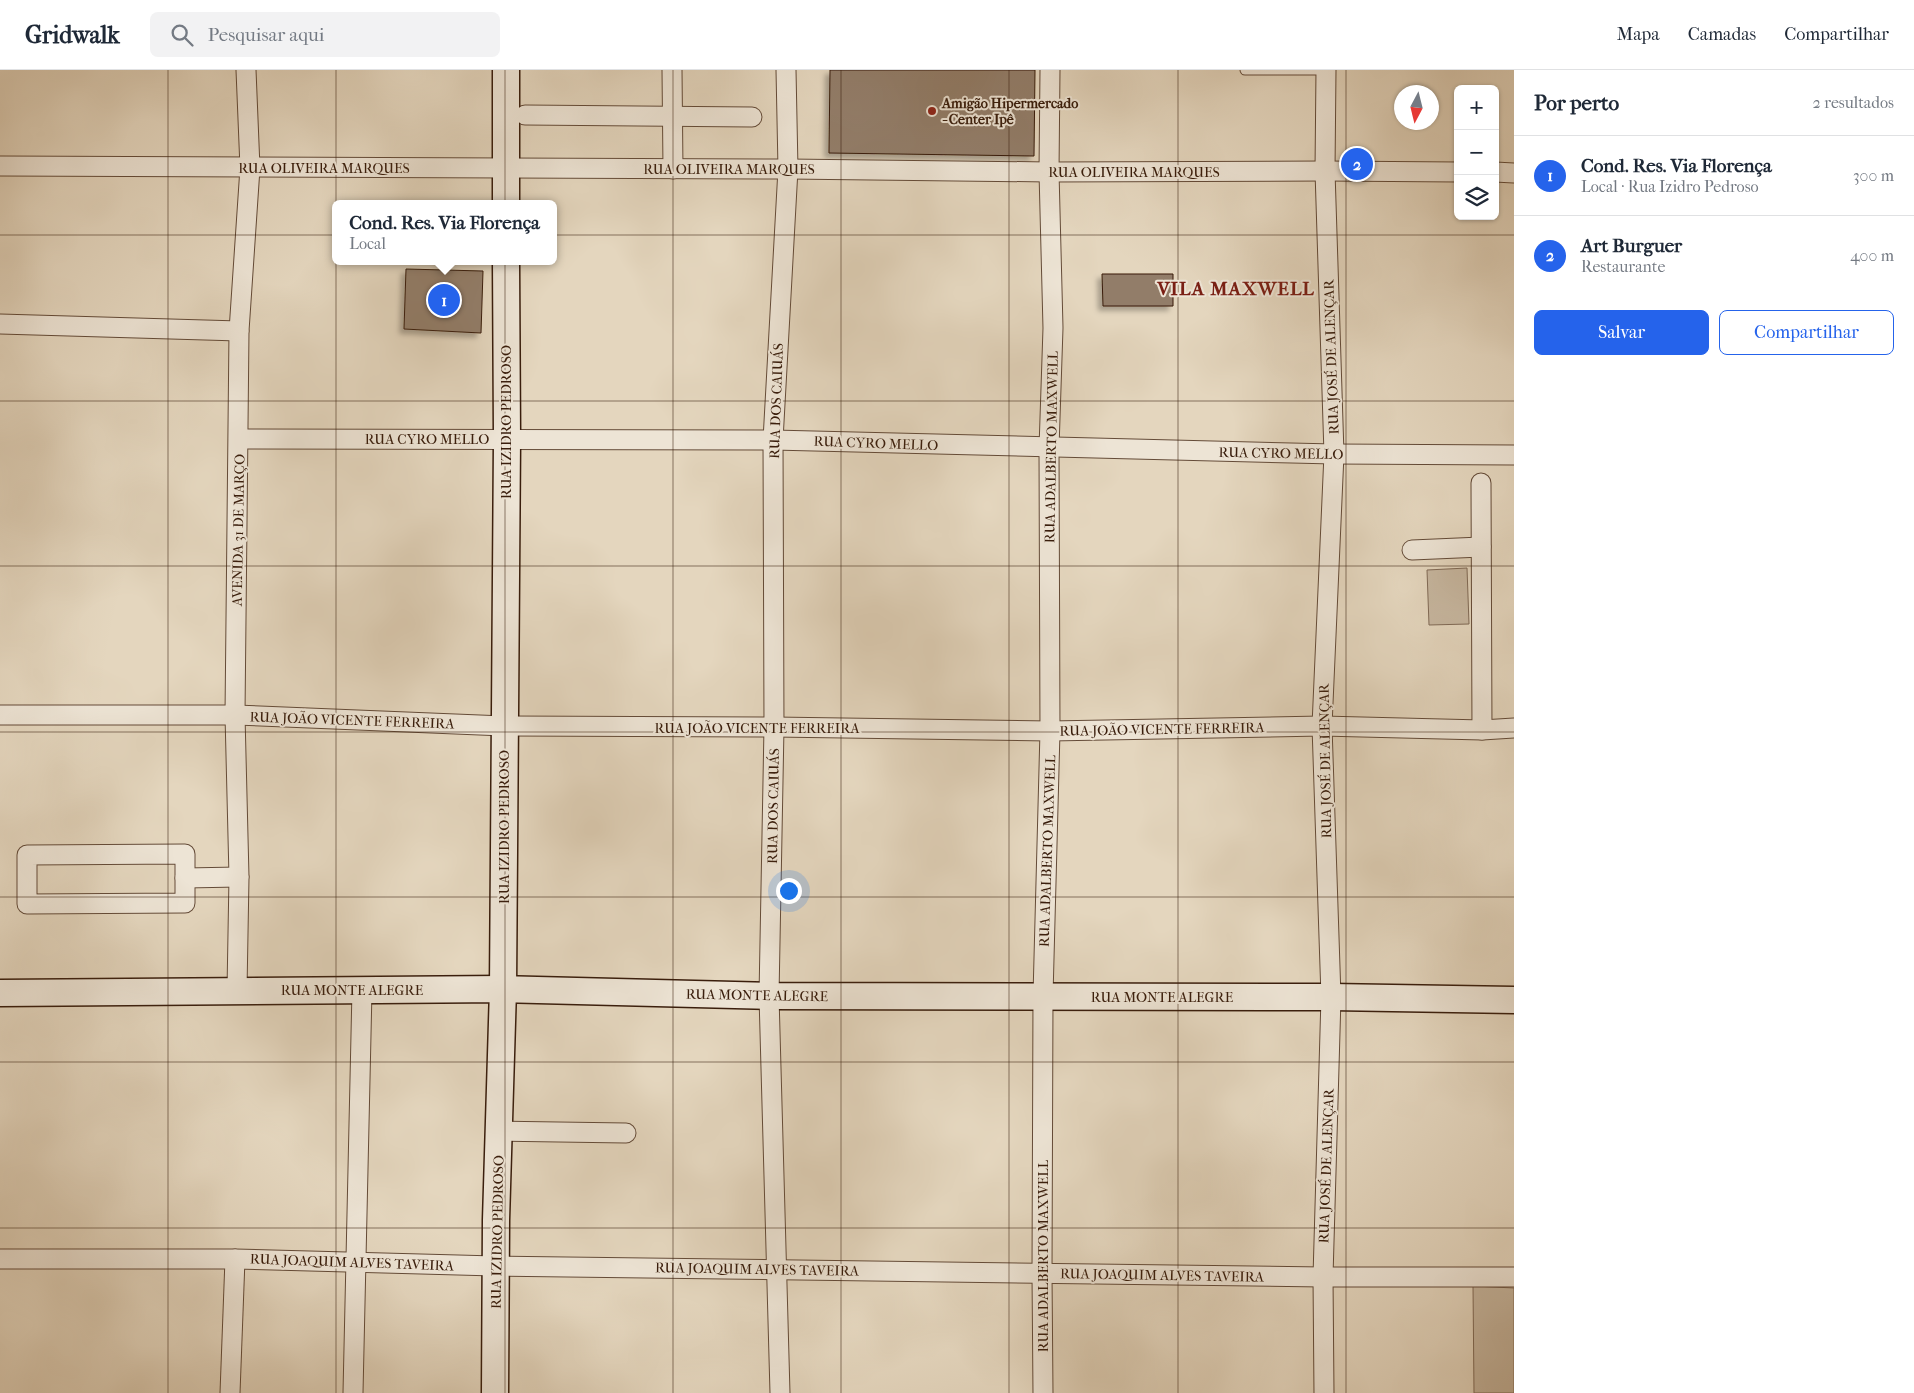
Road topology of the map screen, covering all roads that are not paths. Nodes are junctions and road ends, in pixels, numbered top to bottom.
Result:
1 (246, 70) edge
2 (506, 70) edge
3 (672, 70) edge
4 (786, 70) edge
5 (1050, 70) edge
6 (1245, 70) edge
7 (1319, 70) edge
8 (1326, 70) edge
9 (525, 116) dead end
10 (672, 116) junction
11 (752, 117) dead end
12 (0, 166) edge
13 (250, 168) junction
14 (506, 169) junction
15 (673, 169) junction
16 (788, 169) junction
17 (1326, 171) junction
18 (1049, 172) junction
19 (1454, 172) edge
20 (1499, 172) edge
21 (1514, 173) edge
22 (506, 200) edge
23 (506, 265) edge
24 (0, 324) edge
25 (239, 331) junction
26 (239, 439) junction
27 (507, 439) junction
28 (773, 440) junction
29 (1049, 448) junction
30 (1334, 454) junction
31 (1514, 455) edge
32 (1481, 483) dead end
33 (1481, 547) junction
34 (1412, 550) dead end
35 (0, 715) edge
36 (235, 715) junction
37 (504, 726) junction
38 (1322, 726) junction
39 (774, 727) junction
40 (1514, 728) edge
41 (1482, 730) junction
42 (1050, 731) junction
43 (239, 877) junction
44 (185, 878) junction
45 (503, 989) junction
46 (238, 990) junction
47 (362, 990) junction
48 (0, 993) edge
49 (769, 996) junction
50 (1043, 996) junction
51 (1331, 997) junction
52 (1514, 1000) edge
53 (498, 1131) junction
54 (626, 1133) dead end
55 (0, 1259) edge
56 (235, 1259) junction
57 (355, 1262) junction
58 (495, 1266) junction
59 (777, 1268) junction
60 (1042, 1274) junction
61 (1323, 1277) junction
62 (1514, 1277) edge
63 (230, 1393) edge
64 (353, 1393) edge
65 (495, 1393) edge
66 (780, 1393) edge
67 (1043, 1393) edge
68 (1324, 1393) edge

1 - 13 street, AVENIDA 31 DE MARÇO
2 - 14 street
3 - 10 street
4 - 16 street, RUA DOS CAIUÁS
5 - 18 street, RUA ADALBERTO MAXWELL
6 - 7 lane
8 - 17 street, RUA JOSÉ DE ALENÇAR
9 - 10 street
10 - 11 street
10 - 15 street
12 - 13 street, RUA OLIVEIRA MARQUES
13 - 14 street, RUA OLIVEIRA MARQUES
13 - 25 street, AVENIDA 31 DE MARÇO
14 - 15 street, RUA OLIVEIRA MARQUES
14 - 22 street
15 - 16 street, RUA OLIVEIRA MARQUES
16 - 18 street, RUA OLIVEIRA MARQUES
16 - 28 street, RUA DOS CAIUÁS
17 - 18 street, RUA OLIVEIRA MARQUES
17 - 19 street, RUA OLIVEIRA MARQUES
17 - 30 street, RUA JOSÉ DE ALENÇAR
18 - 29 street, RUA ADALBERTO MAXWELL
20 - 21 street
23 - 27 street, RUA IZIDRO PEDROSO
24 - 25 street
25 - 26 street, AVENIDA 31 DE MARÇO
26 - 27 street, RUA CYRO MELLO
26 - 36 street, AVENIDA 31 DE MARÇO
27 - 28 street, RUA CYRO MELLO
27 - 37 street, RUA IZIDRO PEDROSO
28 - 29 street, RUA CYRO MELLO
28 - 39 street, RUA DOS CAIUÁS
29 - 30 street, RUA CYRO MELLO
29 - 42 street, RUA ADALBERTO MAXWELL
30 - 31 street, RUA CYRO MELLO
30 - 38 street, RUA JOSÉ DE ALENÇAR
32 - 33 street
33 - 34 street
33 - 41 street
35 - 36 street, RUA JOÃO VICENTE FERREIRA
36 - 37 street, RUA JOÃO VICENTE FERREIRA
36 - 43 street, AVENIDA 31 DE MARÇO
37 - 39 street, RUA JOÃO VICENTE FERREIRA
37 - 45 street, RUA IZIDRO PEDROSO
38 - 41 street, RUA JOÃO VICENTE FERREIRA
38 - 42 street, RUA JOÃO VICENTE FERREIRA
38 - 51 street, RUA JOSÉ DE ALENÇAR
39 - 42 street, RUA JOÃO VICENTE FERREIRA
39 - 49 street, RUA DOS CAIUÁS
40 - 41 street, RUA JOÃO VICENTE FERREIRA
42 - 50 street, RUA ADALBERTO MAXWELL
43 - 44 street
43 - 46 street, AVENIDA 31 DE MARÇO
44 - 44 street
45 - 47 street, RUA MONTE ALEGRE
45 - 49 street, RUA MONTE ALEGRE
45 - 53 street, RUA IZIDRO PEDROSO
46 - 47 street, RUA MONTE ALEGRE
46 - 48 street, RUA MONTE ALEGRE
47 - 57 street
49 - 50 street, RUA MONTE ALEGRE
49 - 59 street, RUA DOS CAIUÁS
50 - 51 street, RUA MONTE ALEGRE
50 - 60 street, RUA ADALBERTO MAXWELL
51 - 52 street, RUA MONTE ALEGRE
51 - 61 street, RUA JOSÉ DE ALENÇAR
53 - 54 street
53 - 58 street, RUA IZIDRO PEDROSO
55 - 56 street, RUA JOAQUIM ALVES TAVEIRA
56 - 57 street, RUA JOAQUIM ALVES TAVEIRA
56 - 63 street
57 - 58 street, RUA JOAQUIM ALVES TAVEIRA
57 - 64 street
58 - 59 street, RUA JOAQUIM ALVES TAVEIRA
58 - 65 street, RUA IZIDRO PEDROSO
59 - 60 street, RUA JOAQUIM ALVES TAVEIRA
59 - 66 street, RUA DOS CAIUÁS
60 - 61 street, RUA JOAQUIM ALVES TAVEIRA
60 - 67 street, RUA ADALBERTO MAXWELL
61 - 62 street, RUA JOAQUIM ALVES TAVEIRA
61 - 68 street, RUA JOSÉ DE ALENÇAR

